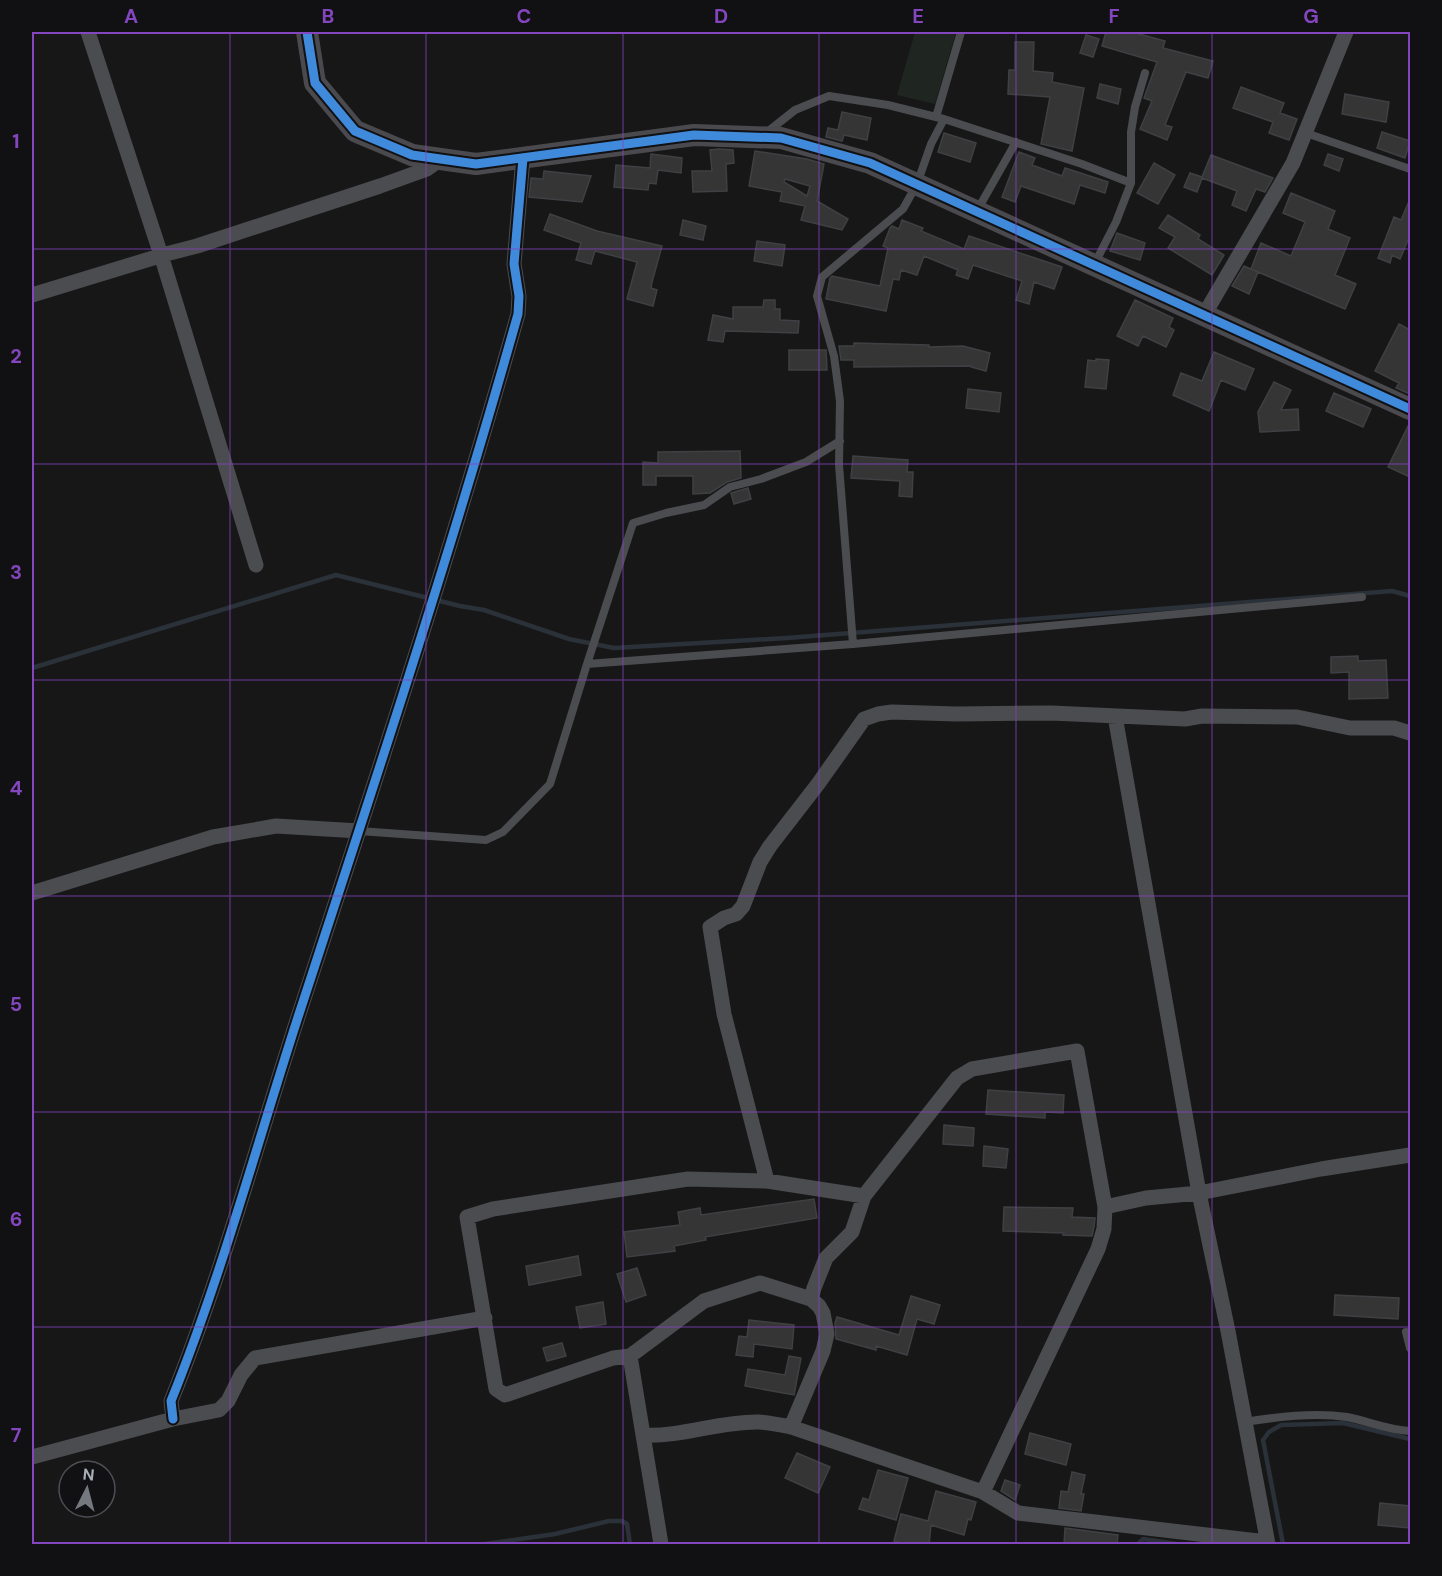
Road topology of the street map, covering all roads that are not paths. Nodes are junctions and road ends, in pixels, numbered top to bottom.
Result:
1 (88, 32) edge
2 (307, 32) edge
3 (961, 32) edge
4 (1346, 32) edge
5 (1145, 73) dead end
6 (940, 118) junction
7 (1306, 133) junction
8 (760, 138) junction
9 (1016, 142) junction
10 (523, 158) junction
11 (441, 159) junction
12 (1410, 169) edge
13 (1131, 183) junction
14 (917, 184) junction
15 (977, 211) junction
16 (160, 255) junction
17 (1094, 265) junction
18 (32, 295) edge
19 (1204, 315) junction
20 (1410, 410) edge
21 (840, 441) junction
22 (256, 565) dead end
23 (1362, 597) dead end
24 (853, 644) junction
25 (587, 664) junction
26 (1115, 716) junction
27 (1410, 733) edge
28 (359, 831) junction
29 (32, 893) edge
30 (1410, 1155) edge
31 (766, 1181) junction
32 (1199, 1193) junction
33 (864, 1196) junction
34 (1105, 1208) junction
35 (812, 1299) junction
36 (485, 1318) junction
37 (1406, 1332) dead end
38 (1410, 1348) edge
39 (630, 1356) junction
40 (173, 1419) junction
41 (1244, 1422) junction
42 (791, 1427) junction
43 (1410, 1431) edge
44 (644, 1435) junction
45 (32, 1458) edge
46 (983, 1492) junction
47 (1267, 1543) edge
48 (661, 1545) edge

1 - 16 street
2 - 11 street
3 - 6 lane
4 - 7 street
5 - 13 lane
6 - 8 lane
6 - 9 lane
6 - 14 lane
7 - 12 lane
7 - 19 street
8 - 10 street
8 - 14 street
9 - 13 lane
9 - 15 lane
10 - 11 street
10 - 28 street
11 - 16 street
13 - 17 lane
14 - 15 street
14 - 21 lane
15 - 17 street
16 - 18 street
16 - 22 street
17 - 19 street
19 - 20 street
21 - 24 lane
21 - 25 lane
23 - 24 lane
24 - 25 lane
25 - 28 lane
26 - 27 street
26 - 31 street
26 - 32 street
28 - 29 street
28 - 40 street
30 - 32 street
31 - 33 street
31 - 36 street
32 - 34 street
32 - 41 street
33 - 34 street
33 - 35 street
34 - 46 street
35 - 39 street
35 - 42 street
36 - 39 street
36 - 40 street
37 - 38 lane
39 - 44 street
40 - 45 street
41 - 43 lane
41 - 47 street
42 - 44 street
42 - 46 street
44 - 48 street
46 - 47 street

